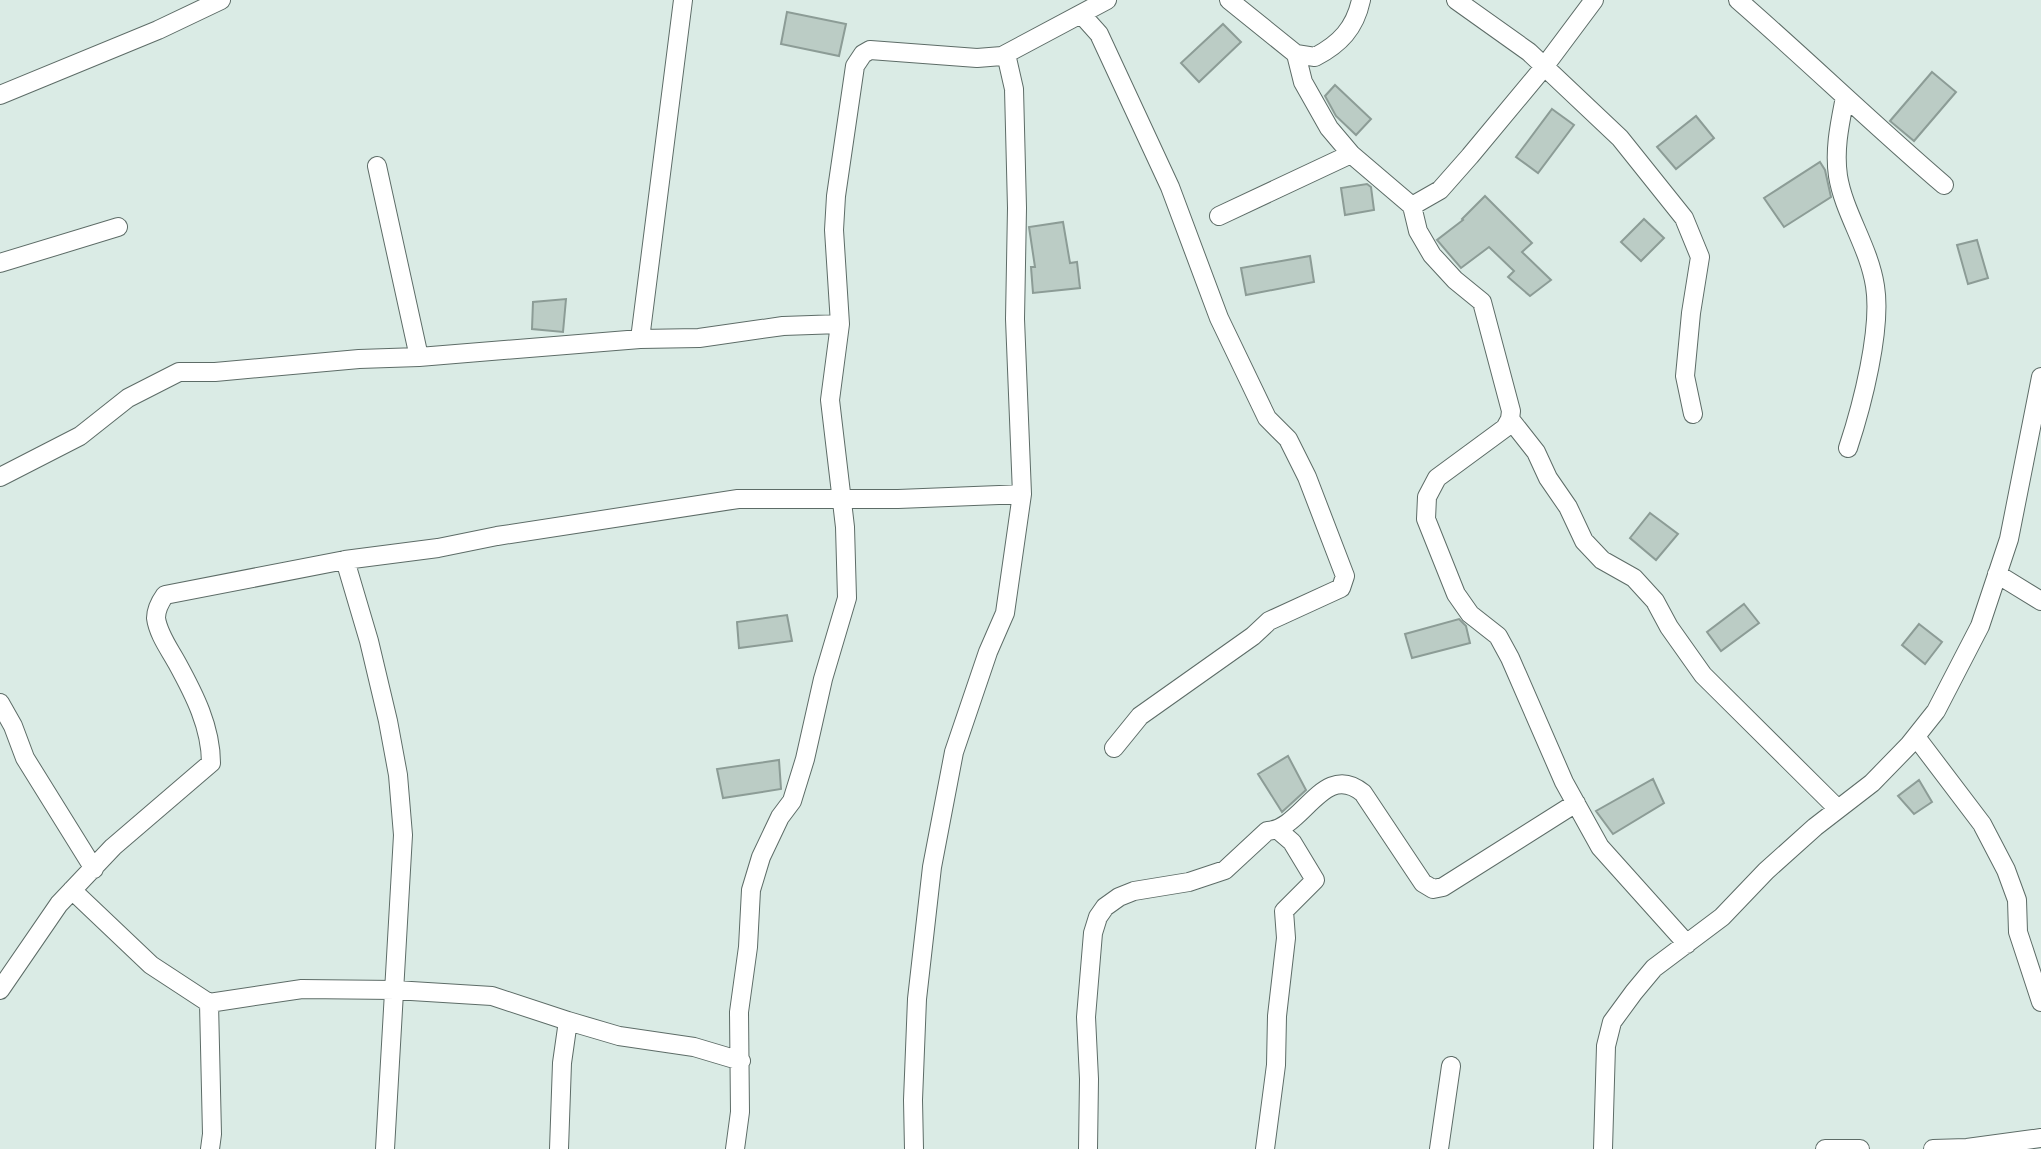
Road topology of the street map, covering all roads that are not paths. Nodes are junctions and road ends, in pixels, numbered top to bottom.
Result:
1 (221, 0) edge
2 (683, 0) edge
3 (1107, 0) edge
4 (1229, 0) edge
5 (1361, 0) edge
6 (1456, 0) edge
7 (1594, 0) edge
8 (1738, 0) edge
9 (1082, 15) junction
10 (1006, 54) junction
11 (1296, 54) junction
12 (1544, 67) junction
13 (0, 95) edge
14 (1845, 97) junction
15 (1351, 154) junction
16 (377, 166) dead end
17 (1944, 185) dead end
18 (1412, 206) junction
19 (1219, 216) dead end
20 (118, 227) dead end
21 (0, 263) edge
22 (840, 324) junction
23 (640, 339) junction
24 (419, 357) junction
25 (2041, 377) edge
26 (1693, 414) dead end
27 (1510, 419) junction
28 (1848, 448) dead end
29 (0, 477) edge
30 (1022, 494) junction
31 (840, 499) junction
32 (345, 560) junction
33 (1997, 574) junction
34 (2041, 601) edge
35 (0, 703) edge
36 (1916, 737) junction
37 (1114, 748) dead end
38 (1576, 803) junction
39 (1838, 809) junction
40 (1278, 830) junction
41 (94, 869) junction
42 (72, 890) junction
43 (1687, 944) junction
44 (0, 990) edge
45 (395, 990) junction
46 (2041, 1002) edge
47 (209, 1003) junction
48 (568, 1021) junction
49 (741, 1061) junction
50 (1451, 1066) dead end
51 (2041, 1138) edge
52 (210, 1149) edge
53 (385, 1149) edge
54 (559, 1149) edge
55 (735, 1149) edge
56 (914, 1149) edge
57 (1088, 1149) edge
58 (1265, 1149) edge
59 (1439, 1149) edge
60 (1603, 1149) edge
61 (1825, 1149) edge
62 (1860, 1149) edge
63 (1933, 1149) edge

1 - 13 street
2 - 23 street
3 - 9 street
4 - 11 street
5 - 11 street
6 - 12 street
7 - 12 street
8 - 14 street
9 - 10 street
9 - 37 street
10 - 22 street
10 - 30 street
11 - 15 street
12 - 18 street
12 - 26 street
14 - 17 street
14 - 28 street
15 - 18 street
15 - 19 street
16 - 24 street
18 - 27 street
20 - 21 street
22 - 23 street
22 - 31 street
23 - 24 street
24 - 29 street
25 - 33 street
27 - 38 street
27 - 39 street
30 - 31 street
30 - 56 street
31 - 32 street
31 - 49 street
32 - 41 street
32 - 45 street
33 - 34 street
33 - 36 street
35 - 41 street
36 - 39 street
36 - 46 street
38 - 40 street
38 - 43 street
39 - 43 street
40 - 57 street
40 - 58 street
41 - 42 street
42 - 44 street
42 - 47 street
43 - 60 street
45 - 47 street
45 - 48 street
45 - 53 street
47 - 52 street
48 - 49 street
48 - 54 street
49 - 55 street
50 - 59 street
51 - 63 street
61 - 62 street

